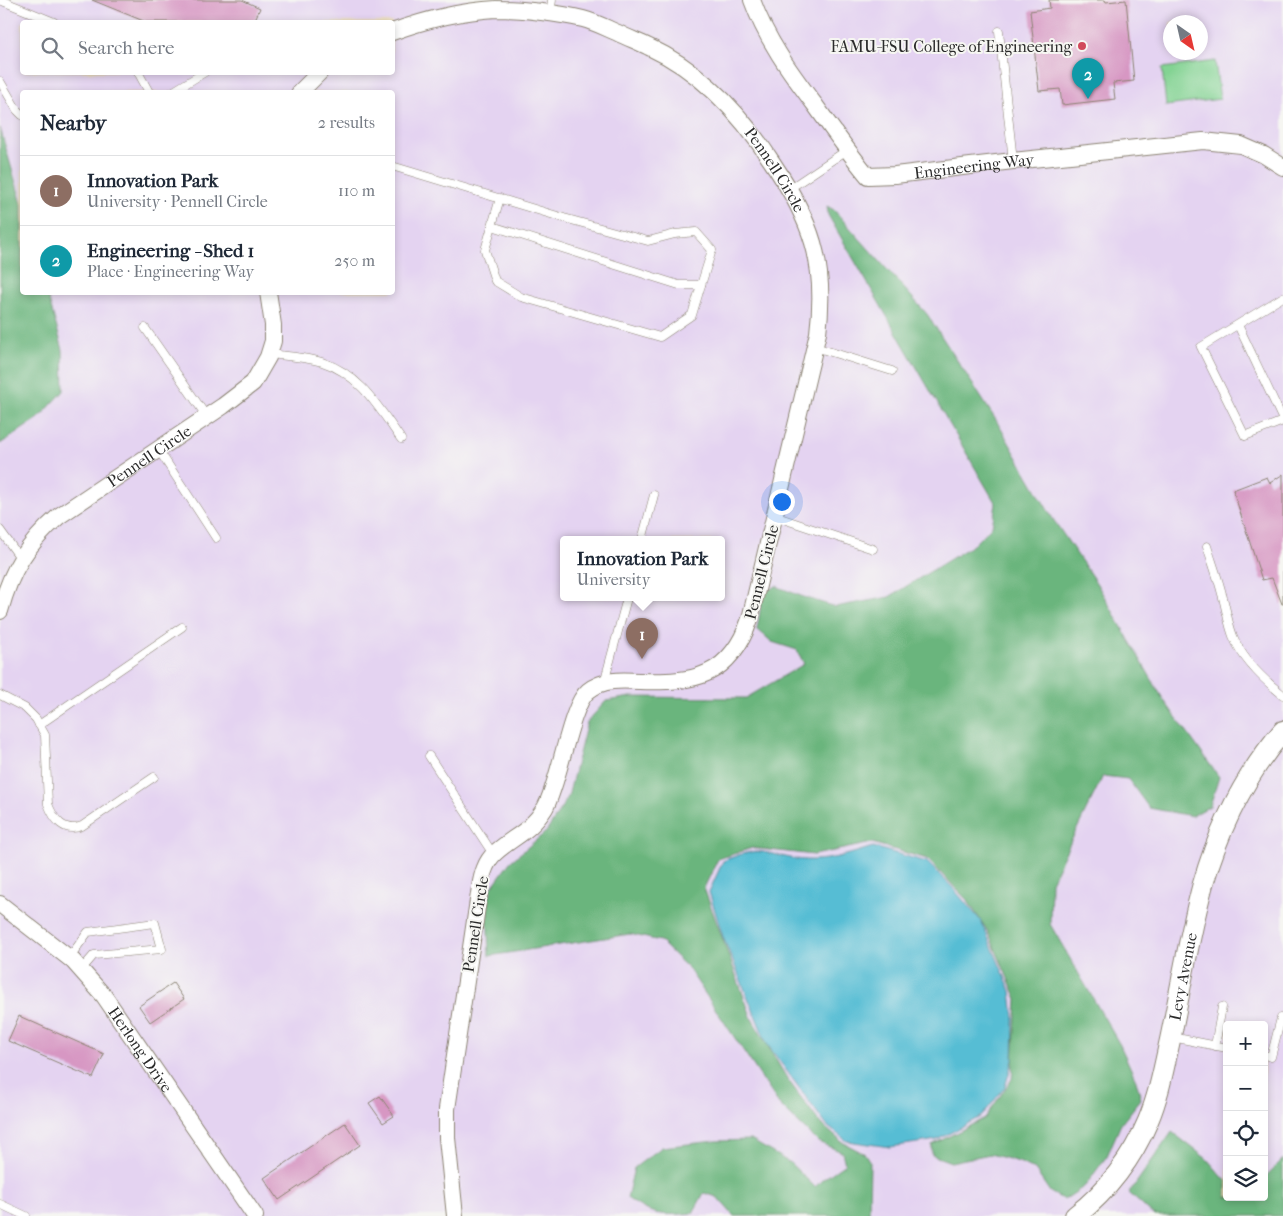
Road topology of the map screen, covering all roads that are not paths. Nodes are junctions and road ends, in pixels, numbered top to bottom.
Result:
1 (0, 0) edge
2 (752, 0) edge
3 (551, 7) edge
4 (49, 20) edge
5 (395, 31) edge
6 (998, 31) dead end
7 (140, 75) edge
8 (200, 75) edge
9 (317, 75) edge
10 (0, 81) edge
11 (149, 90) edge
12 (175, 90) edge
13 (302, 90) edge
14 (20, 113) edge
15 (847, 150) junction
16 (1013, 161) junction
17 (395, 167) edge
18 (1283, 167) edge
19 (789, 189) junction
20 (500, 198) junction
21 (492, 226) junction
22 (701, 285) junction
23 (268, 295) edge
24 (1283, 298) edge
25 (1238, 325) junction
26 (145, 328) dead end
27 (815, 347) junction
28 (269, 354) junction
29 (892, 371) dead end
30 (207, 417) junction
31 (1283, 421) edge
32 (401, 439) dead end
33 (158, 449) junction
34 (654, 495) dead end
35 (774, 516) junction
36 (0, 530) edge
37 (643, 536) edge
38 (216, 538) dead end
39 (1207, 546) dead end
40 (873, 549) dead end
41 (21, 559) junction
42 (625, 601) edge
43 (0, 611) edge
44 (182, 628) dead end
45 (604, 683) junction
46 (0, 695) edge
47 (1283, 695) edge
48 (39, 724) junction
49 (1283, 731) edge
50 (429, 756) dead end
51 (154, 777) dead end
52 (493, 854) junction
53 (0, 904) edge
54 (75, 964) junction
55 (1222, 1007) dead end
56 (1282, 1018) dead end
57 (1170, 1037) junction
58 (1215, 1046) junction
59 (1223, 1047) edge
60 (1268, 1056) edge
61 (0, 1204) edge
62 (26, 1216) edge
63 (255, 1216) edge
64 (455, 1216) edge
65 (1075, 1216) edge

1 - 4 lane
2 - 15 street, Engineering Way
3 - 5 street, Pennell Circle
3 - 19 street, Pennell Circle
6 - 16 lane
7 - 11 lane
8 - 12 lane
9 - 13 street
10 - 14 lane
15 - 16 street, Engineering Way
15 - 19 lane
16 - 18 street, Engineering Way
17 - 20 lane
19 - 27 street, Pennell Circle
20 - 21 lane
20 - 22 lane
21 - 22 lane
21 - 22 lane
23 - 28 street, Pennell Circle
24 - 25 lane
25 - 31 lane
25 - 31 lane
26 - 30 lane
27 - 29 lane
27 - 35 street, Pennell Circle
28 - 30 street, Pennell Circle
28 - 32 lane
30 - 33 street, Pennell Circle
33 - 38 lane
33 - 41 street, Pennell Circle
34 - 37 lane
35 - 40 lane
35 - 45 street, Pennell Circle
36 - 41 lane
39 - 47 lane
41 - 43 street, Pennell Circle
42 - 45 lane
44 - 48 lane
45 - 52 street, Pennell Circle
46 - 48 lane
48 - 51 lane
49 - 57 street, Levy Avenue
50 - 52 lane
52 - 64 street, Pennell Circle
53 - 54 street, Herlong Drive
54 - 54 lane
54 - 63 street, Herlong Drive
55 - 58 lane
56 - 60 lane
57 - 58 lane
57 - 65 street, Levy Avenue
58 - 59 lane
61 - 62 lane

